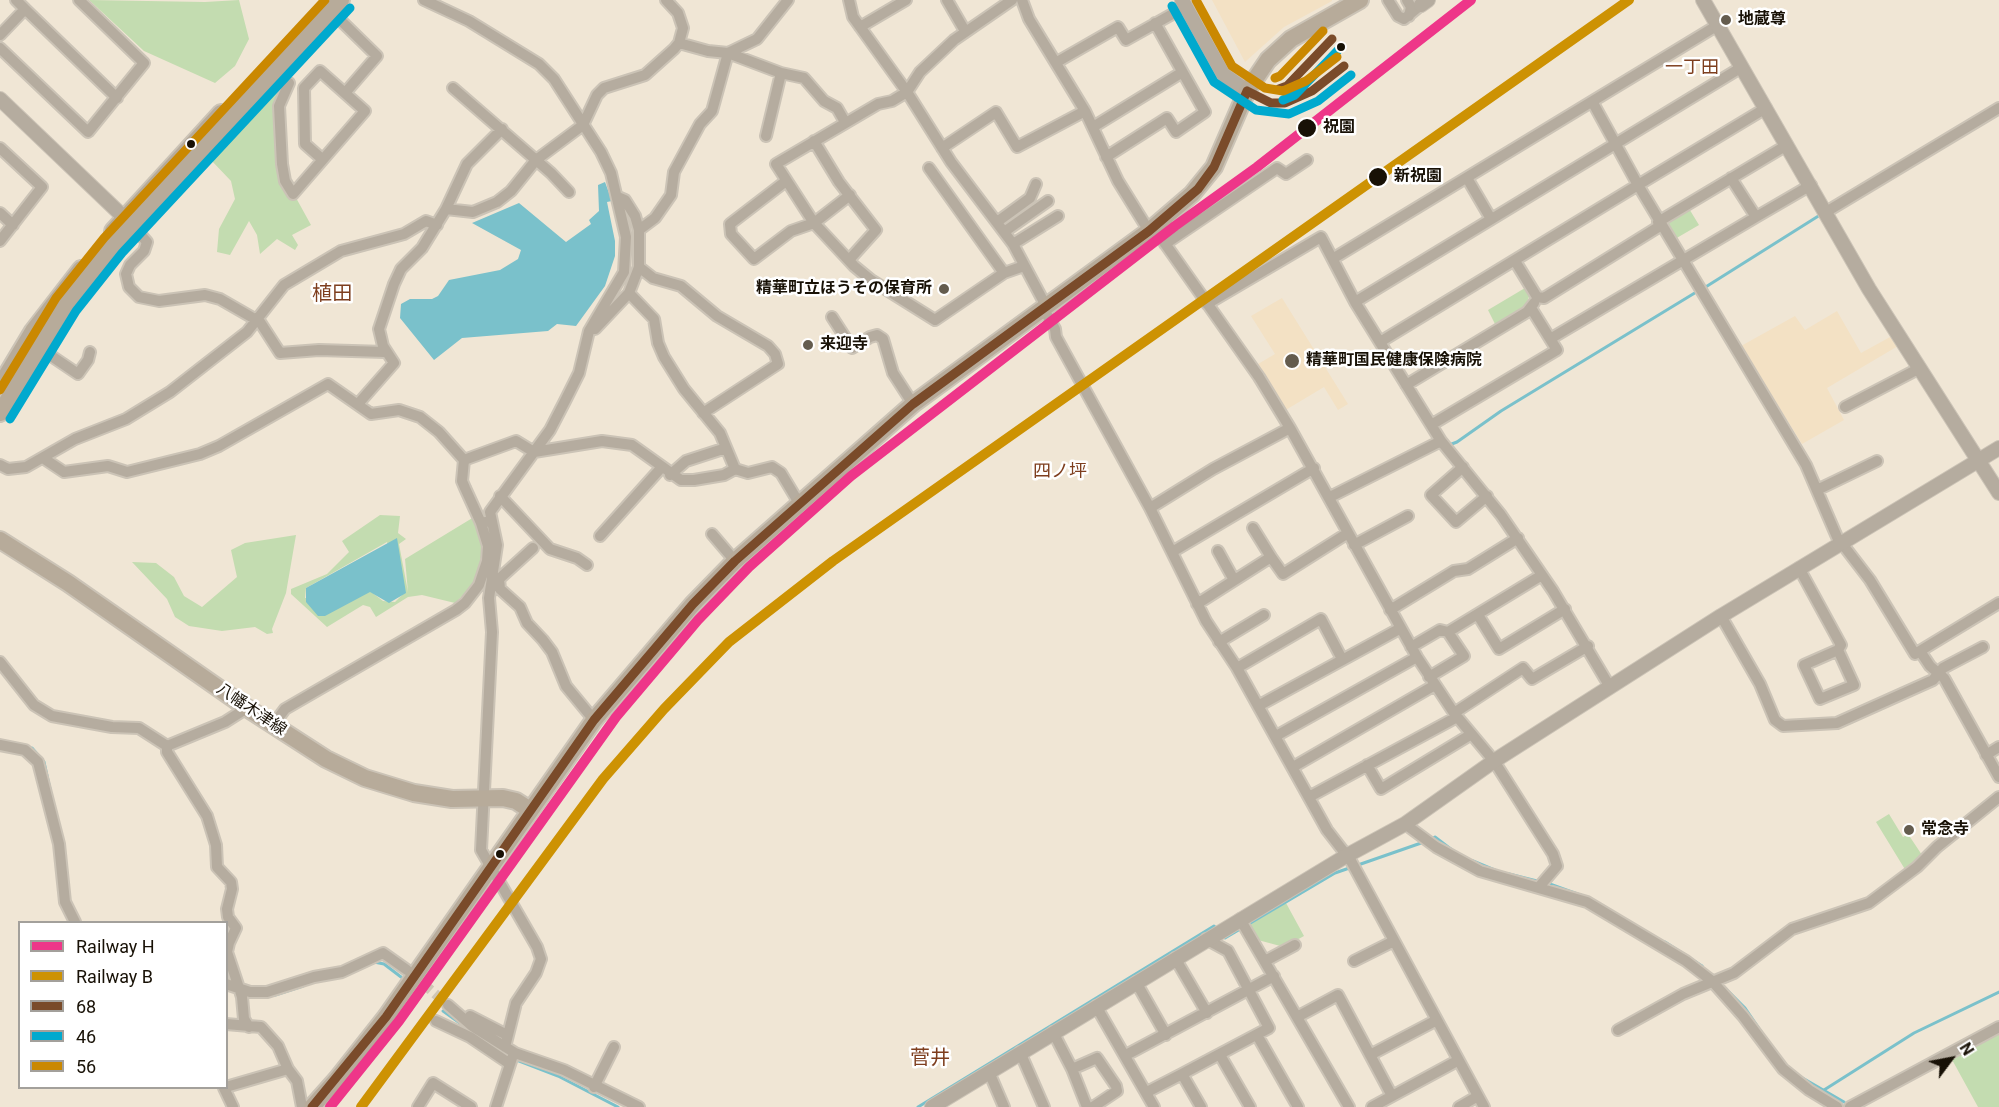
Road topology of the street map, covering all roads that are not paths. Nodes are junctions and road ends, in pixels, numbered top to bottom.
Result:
1 (16, 0) edge
2 (79, 0) edge
3 (424, 0) edge
4 (666, 0) edge
5 (788, 0) edge
6 (849, 0) edge
7 (906, 0) edge
8 (947, 0) edge
9 (1012, 0) edge
10 (1022, 0) edge
11 (1388, 0) edge
12 (1703, 0) edge
13 (1354, 1) edge
14 (1416, 2) edge
15 (333, 4) edge
16 (1184, 4) edge
17 (25, 9) junction
18 (1155, 23) junction
19 (1718, 25) junction
20 (860, 27) junction
21 (965, 31) junction
22 (0, 35) edge
23 (679, 43) junction
24 (0, 48) edge
25 (728, 53) junction
26 (1057, 62) junction
27 (1742, 67) junction
28 (781, 73) junction
29 (1181, 73) junction
30 (289, 83) dead end
31 (453, 88) dead end
32 (1247, 91) junction
33 (907, 92) junction
34 (345, 93) junction
35 (117, 98) junction
36 (0, 99) edge
37 (1593, 103) junction
38 (1766, 108) junction
39 (1999, 108) edge
40 (1085, 111) junction
41 (845, 122) junction
42 (583, 125) junction
43 (1093, 127) junction
44 (502, 129) junction
45 (766, 136) dead end
46 (814, 141) junction
47 (1614, 144) junction
48 (1787, 144) junction
49 (0, 148) edge
50 (942, 148) junction
51 (1106, 157) junction
52 (322, 159) junction
53 (536, 160) junction
54 (1307, 160) dead end
55 (929, 168) dead end
56 (1467, 178) junction
57 (1731, 178) junction
58 (786, 181) junction
59 (1036, 184) dead end
60 (1638, 185) junction
61 (1811, 185) junction
62 (973, 191) junction
63 (568, 192) dead end
64 (850, 195) junction
65 (618, 197) junction
66 (1048, 201) dead end
67 (955, 202) junction
68 (447, 209) junction
69 (1827, 212) junction
70 (0, 213) edge
71 (1058, 216) dead end
72 (1756, 217) junction
73 (1491, 219) junction
74 (127, 221) junction
75 (997, 222) junction
76 (814, 223) junction
77 (1659, 224) junction
78 (13, 225) junction
79 (437, 225) junction
80 (639, 230) junction
81 (1152, 230) junction
82 (1004, 232) junction
83 (0, 241) edge
84 (1013, 244) junction
85 (1165, 244) junction
86 (1333, 257) junction
87 (849, 260) junction
88 (1515, 261) junction
89 (1683, 262) junction
90 (1024, 266) junction
91 (639, 267) junction
92 (1004, 273) junction
93 (629, 293) junction
94 (1537, 297) junction
95 (1355, 302) junction
96 (1207, 304) junction
97 (1044, 307) junction
98 (1532, 308) junction
99 (832, 317) dead end
100 (257, 320) junction
101 (589, 331) junction
102 (1550, 339) junction
103 (1380, 342) junction
104 (38, 347) junction
105 (90, 351) dead end
106 (385, 352) junction
107 (1920, 368) junction
108 (0, 386) edge
109 (1406, 386) junction
110 (358, 404) junction
111 (913, 404) junction
112 (1845, 407) dead end
113 (703, 412) junction
114 (0, 413) edge
115 (1431, 425) junction
116 (1290, 428) junction
117 (1441, 441) junction
118 (726, 448) junction
119 (1999, 448) edge
120 (534, 452) junction
121 (43, 458) junction
122 (1979, 459) junction
123 (464, 460) junction
124 (1877, 461) dead end
125 (0, 465) edge
126 (1463, 467) junction
127 (661, 468) junction
128 (1314, 468) junction
129 (735, 469) junction
130 (670, 474) junction
131 (1817, 490) junction
132 (1999, 493) edge
133 (500, 496) junction
134 (1487, 496) junction
135 (1330, 497) junction
136 (799, 503) junction
137 (1150, 508) junction
138 (1408, 516) dead end
139 (486, 522) junction
140 (1253, 528) dead end
141 (1348, 533) junction
142 (712, 534) dead end
143 (600, 536) dead end
144 (1518, 538) junction
145 (0, 540) edge
146 (1842, 541) junction
147 (1354, 545) junction
148 (533, 548) dead end
149 (1218, 551) dead end
150 (1172, 552) junction
151 (1271, 557) junction
152 (735, 561) junction
153 (586, 565) dead end
154 (1799, 568) junction
155 (1542, 575) junction
156 (495, 577) junction
157 (1234, 580) junction
158 (1999, 603) edge
159 (1197, 604) junction
160 (1565, 609) junction
161 (1390, 610) junction
162 (1263, 615) dead end
163 (1478, 615) junction
164 (1721, 616) junction
165 (1401, 628) junction
166 (1448, 632) junction
167 (1219, 642) junction
168 (1588, 646) junction
169 (1983, 647) dead end
170 (1838, 650) junction
171 (1920, 651) junction
172 (1414, 652) junction
173 (1342, 659) junction
174 (0, 662) edge
175 (1237, 668) junction
176 (1939, 672) junction
177 (1432, 681) junction
178 (1610, 687) junction
179 (1258, 706) junction
180 (247, 708) junction
181 (1455, 715) junction
182 (594, 720) junction
183 (273, 725) junction
184 (1470, 735) junction
185 (1276, 736) junction
186 (0, 745) edge
187 (167, 746) junction
188 (1999, 747) edge
189 (1986, 756) junction
190 (1494, 761) junction
191 (1367, 765) junction
192 (1293, 767) junction
193 (1999, 777) edge
194 (1309, 797) junction
195 (1999, 797) edge
196 (481, 798) junction
197 (530, 810) junction
198 (1405, 824) junction
199 (1346, 856) junction
200 (490, 868) junction
201 (1539, 886) junction
202 (74, 921) edge
203 (1243, 924) junction
204 (1206, 939) junction
205 (1394, 941) junction
206 (1295, 945) dead end
207 (228, 948) edge
208 (228, 955) edge
209 (1175, 958) junction
210 (1265, 961) junction
211 (1354, 961) dead end
212 (407, 970) tunnel mouth
213 (1274, 976) junction
214 (1712, 981) junction
215 (1136, 982) junction
216 (228, 985) edge
217 (1249, 990) junction
218 (240, 992) junction
219 (1096, 1006) junction
220 (1207, 1013) junction
221 (1297, 1017) junction
222 (436, 1021) dead end
223 (1436, 1021) junction
224 (228, 1024) edge
225 (249, 1027) junction
226 (1999, 1027) edge
227 (1618, 1030) dead end
228 (1053, 1032) junction
229 (507, 1035) junction
230 (1166, 1035) junction
231 (1257, 1035) junction
232 (505, 1047) junction
233 (614, 1047) dead end
234 (1020, 1052) junction
235 (1126, 1055) junction
236 (1220, 1055) junction
237 (1370, 1055) junction
238 (512, 1058) junction
239 (1457, 1061) junction
240 (288, 1069) junction
241 (1072, 1069) junction
242 (989, 1072) junction
243 (1182, 1074) junction
244 (228, 1086) edge
245 (594, 1087) junction
246 (226, 1089) edge
247 (1147, 1092) junction
248 (1392, 1096) junction
249 (1478, 1096) junction
250 (950, 1102) edge
251 (619, 1104) edge
252 (233, 1107) edge
253 (302, 1107) edge
254 (312, 1107) edge
255 (418, 1107) edge
256 (471, 1107) edge
257 (496, 1107) edge
258 (639, 1107) edge
259 (932, 1107) edge
260 (1004, 1107) edge
261 (1044, 1107) edge
262 (1087, 1107) edge
263 (1093, 1107) edge
264 (1154, 1107) edge
265 (1201, 1107) edge
266 (1250, 1107) edge
267 (1298, 1107) edge
268 (1349, 1107) edge
269 (1372, 1107) edge
270 (1459, 1107) edge
271 (1484, 1107) edge
272 (1837, 1107) edge
273 (1850, 1107) edge

1 - 17 street
2 - 35 street
3 - 42 street
4 - 23 street
5 - 25 street
6 - 20 street
7 - 20 street
8 - 21 street
9 - 21 street
10 - 26 street
11 - 14 street
12 - 19 street
13 - 32 main road
15 - 34 street
15 - 74 main road
16 - 18 street
16 - 32 street
17 - 22 street
17 - 35 street
18 - 26 street
18 - 29 street
19 - 27 street
19 - 37 street
20 - 33 street
21 - 33 street
23 - 25 street
23 - 42 street
24 - 35 street
25 - 28 street
25 - 80 street
26 - 40 street
27 - 38 street
27 - 47 street
28 - 41 street
28 - 45 street
29 - 43 street
29 - 51 street
30 - 52 street
31 - 44 street
32 - 81 main road
33 - 41 street
33 - 50 street
34 - 52 street
34 - 52 street
36 - 74 street
37 - 47 street
37 - 56 street
38 - 48 street
38 - 60 street
39 - 69 street
40 - 43 street
40 - 50 street
41 - 46 street
42 - 53 street
42 - 65 street
43 - 51 street
44 - 53 street
44 - 68 street
46 - 58 street
46 - 64 street
47 - 60 street
47 - 73 street
48 - 57 street
48 - 61 street
49 - 78 street
50 - 62 street
51 - 81 street
53 - 63 street
53 - 68 street
54 - 85 street
55 - 67 street
56 - 73 street
56 - 86 street
57 - 72 street
57 - 77 street
58 - 76 street
58 - 76 street
59 - 75 street
60 - 77 street
60 - 88 street
61 - 69 street
61 - 72 street
62 - 67 street
62 - 75 street
64 - 76 street
64 - 87 street
65 - 80 street
65 - 101 street
66 - 82 street
67 - 92 street
68 - 79 street
69 - 107 street
70 - 78 street
71 - 84 street
72 - 89 street
73 - 95 street
74 - 100 street
74 - 104 main road
74 - 108 main road
75 - 82 street
76 - 87 street
77 - 89 street
77 - 94 street
78 - 83 street
79 - 100 street
79 - 106 street
80 - 91 street
81 - 85 street
81 - 97 main road
82 - 84 street
84 - 90 street
85 - 96 street
86 - 95 street
86 - 96 street
87 - 92 street
88 - 94 street
88 - 103 street
89 - 102 street
89 - 131 street
90 - 92 street
90 - 97 street
91 - 93 street
91 - 113 street
93 - 101 street
93 - 113 street
94 - 98 street
95 - 103 street
96 - 116 street
97 - 111 main road
97 - 137 street
98 - 102 street
98 - 109 street
99 - 111 street
100 - 106 street
100 - 121 street
101 - 120 street
102 - 115 street
103 - 109 street
104 - 105 street
104 - 114 main road
106 - 110 street
107 - 112 street
107 - 122 street
109 - 115 street
110 - 121 street
110 - 123 street
111 - 136 main road
113 - 118 street
115 - 117 street
116 - 128 street
116 - 137 street
117 - 126 street
117 - 135 street
118 - 129 street
118 - 130 street
119 - 122 street
120 - 123 street
120 - 127 street
120 - 133 street
121 - 125 street
122 - 132 street
122 - 146 street
123 - 139 street
124 - 131 street
126 - 134 street
126 - 134 street
127 - 130 street
127 - 143 street
128 - 135 street
128 - 150 street
129 - 130 street
129 - 136 street
131 - 146 street
133 - 139 street
133 - 153 street
134 - 144 street
135 - 141 street
136 - 152 main road
137 - 150 street
138 - 147 street
139 - 156 street
139 - 183 street
140 - 151 street
141 - 147 street
141 - 151 street
142 - 152 street
144 - 155 street
144 - 161 street
145 - 180 main road, 八幡木津線
146 - 154 street
146 - 171 street
147 - 161 street
148 - 156 street
149 - 157 street
150 - 159 street
151 - 157 street
152 - 182 main road
154 - 164 street
154 - 170 street
155 - 160 street
155 - 163 street
156 - 182 street
156 - 196 street
157 - 159 street
158 - 171 street
159 - 167 street
160 - 163 street
160 - 168 street
161 - 165 street
162 - 167 street
163 - 166 street
164 - 176 street
164 - 178 street
165 - 172 street
165 - 173 street
166 - 172 street
166 - 177 street
167 - 175 street
168 - 178 street
168 - 181 street
169 - 176 street
170 - 170 street
171 - 176 street
172 - 177 street
172 - 185 street
173 - 175 street
173 - 179 street
174 - 187 street
175 - 179 street
176 - 189 street
177 - 181 street
177 - 192 street
178 - 190 street
179 - 185 street
180 - 183 main road, 八幡木津線
180 - 187 street
181 - 184 street
181 - 191 street
182 - 197 main road
183 - 196 main road, 八幡木津線
184 - 190 street
184 - 191 street
185 - 192 street
186 - 202 street
187 - 207 street
188 - 189 street
189 - 193 street
190 - 198 street
190 - 201 street
191 - 194 street
192 - 194 street
194 - 199 street
195 - 214 street
196 - 197 main road, 八幡木津線
196 - 200 street
197 - 200 main road
198 - 199 street
198 - 201 street
199 - 203 street
199 - 205 street
200 - 229 street
200 - 254 main road
201 - 214 street
203 - 204 street
203 - 210 street
204 - 209 street
204 - 217 street
205 - 211 street
205 - 223 street
206 - 210 street
208 - 218 street
209 - 215 street
209 - 220 street
210 - 213 street
212 - 218 street
213 - 217 street
213 - 221 street
214 - 227 street
214 - 272 street
215 - 219 street
215 - 230 street
216 - 218 street
217 - 220 street
217 - 231 street
218 - 225 street
219 - 228 street
219 - 235 street
220 - 230 street
221 - 237 street
221 - 268 street
222 - 238 street
223 - 237 street
223 - 239 street
224 - 225 street
225 - 240 street
226 - 273 street
228 - 234 street
228 - 241 street
229 - 232 street
229 - 232 street
230 - 235 street
231 - 236 street
231 - 267 street
232 - 238 street
233 - 245 street
234 - 242 street
234 - 261 street
235 - 247 street
236 - 243 street
236 - 266 street
237 - 248 street
238 - 245 street
238 - 257 street
239 - 248 street
239 - 249 street
240 - 244 street
240 - 253 street
241 - 262 street
241 - 263 street
242 - 250 street
242 - 260 street
243 - 247 street
243 - 265 street
245 - 251 street
246 - 252 street
247 - 264 street
248 - 269 street
249 - 270 street
249 - 271 street
250 - 259 street
251 - 258 street
255 - 256 street

